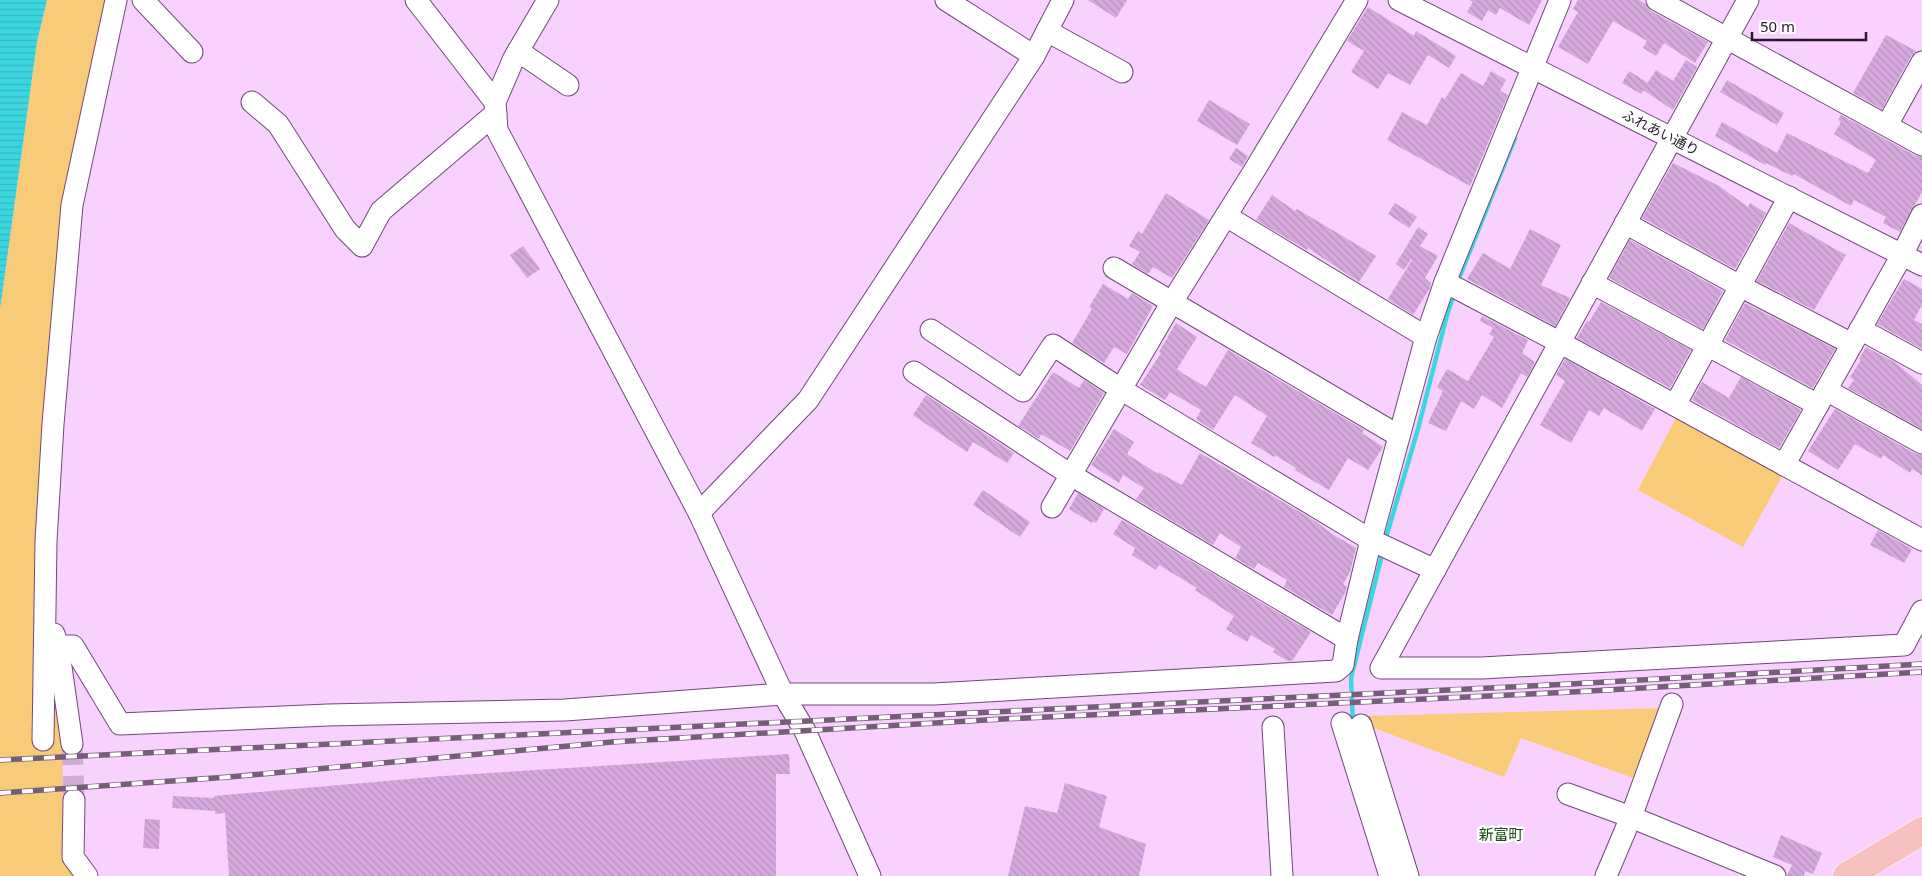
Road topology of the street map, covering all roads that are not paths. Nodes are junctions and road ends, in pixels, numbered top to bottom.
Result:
1 (116, 0) edge
2 (143, 0) edge
3 (416, 0) edge
4 (548, 0) edge
5 (946, 0) edge
6 (1063, 0) edge
7 (1357, 0) edge
8 (1399, 0) edge
9 (1560, 0) edge
10 (1657, 0) edge
11 (1748, 0) edge
12 (1047, 31) junction
13 (1727, 39) junction
14 (518, 51) junction
15 (192, 52) dead end
16 (1034, 56) junction
17 (1922, 62) edge
18 (1532, 67) junction
19 (1122, 72) dead end
20 (568, 85) dead end
21 (252, 102) dead end
22 (495, 107) junction
23 (1887, 125) junction
24 (1673, 138) junction
25 (1922, 145) edge
26 (1789, 197) junction
27 (1922, 215) edge
28 (1226, 216) junction
29 (1625, 223) junction
30 (1902, 255) junction
31 (1922, 265) edge
32 (1114, 268) dead end
33 (1445, 282) junction
34 (1592, 283) junction
35 (1740, 286) junction
36 (1172, 302) junction
37 (931, 330) dead end
38 (1856, 337) junction
39 (1426, 338) junction
40 (1559, 342) junction
41 (1707, 346) junction
42 (1922, 362) edge
43 (914, 372) dead end
44 (1122, 390) junction
45 (1822, 397) junction
46 (1675, 405) junction
47 (1399, 436) junction
48 (1922, 443) edge
49 (1784, 465) junction
50 (1071, 475) junction
51 (1052, 508) dead end
52 (699, 513) junction
53 (1371, 540) junction
54 (1922, 540) edge
55 (1435, 570) junction
56 (45, 610) junction
57 (1922, 611) edge
58 (1347, 639) junction
59 (1913, 644) edge
60 (58, 646) junction
61 (783, 694) junction
62 (1672, 704) dead end
63 (1272, 727) dead end
64 (43, 740) dead end
65 (72, 744) tunnel mouth
66 (1568, 794) dead end
67 (74, 800) tunnel mouth
68 (1631, 817) junction
69 (1922, 831) edge
70 (87, 876) edge
71 (870, 876) edge
72 (1282, 876) edge
73 (1390, 876) edge
74 (1408, 876) edge
75 (1606, 876) edge
76 (1775, 876) edge
77 (1847, 876) edge

1 - 56 street
2 - 15 street
3 - 22 street
4 - 14 street
5 - 16 street
6 - 12 street
7 - 28 street
8 - 18 street, ふれあい通り
9 - 18 street
10 - 13 street
11 - 13 street
12 - 16 street
12 - 19 street
13 - 23 street
13 - 24 street
14 - 20 street
14 - 22 street
16 - 52 street
17 - 23 street
18 - 24 street, ふれあい通り
18 - 33 street
21 - 22 street
22 - 52 street
23 - 25 street
24 - 26 street, ふれあい通り
24 - 29 street
26 - 30 street, ふれあい通り
26 - 35 street
27 - 30 street
28 - 36 street
28 - 39 street
29 - 34 street
29 - 35 street
30 - 31 street, ふれあい通り
30 - 38 street
32 - 36 street
33 - 39 street
33 - 40 street
34 - 40 street
34 - 41 street
35 - 38 street
35 - 41 street
36 - 44 street
36 - 47 street
37 - 44 street
38 - 42 street
38 - 45 street
39 - 47 street
40 - 46 street
40 - 55 street
41 - 45 street
41 - 46 street
43 - 50 street
44 - 50 street
44 - 53 street
45 - 48 street
45 - 49 street
46 - 49 street
47 - 53 street
49 - 54 street
50 - 51 street
50 - 58 street
52 - 61 street
53 - 55 street
53 - 58 street
55 - 59 street
56 - 60 street
56 - 64 street
57 - 59 street
58 - 61 street
60 - 61 street
60 - 65 street
61 - 71 street
62 - 68 street
63 - 72 street
66 - 68 street
67 - 70 street
68 - 75 street
68 - 76 street
69 - 77 main road
73 - 74 street

